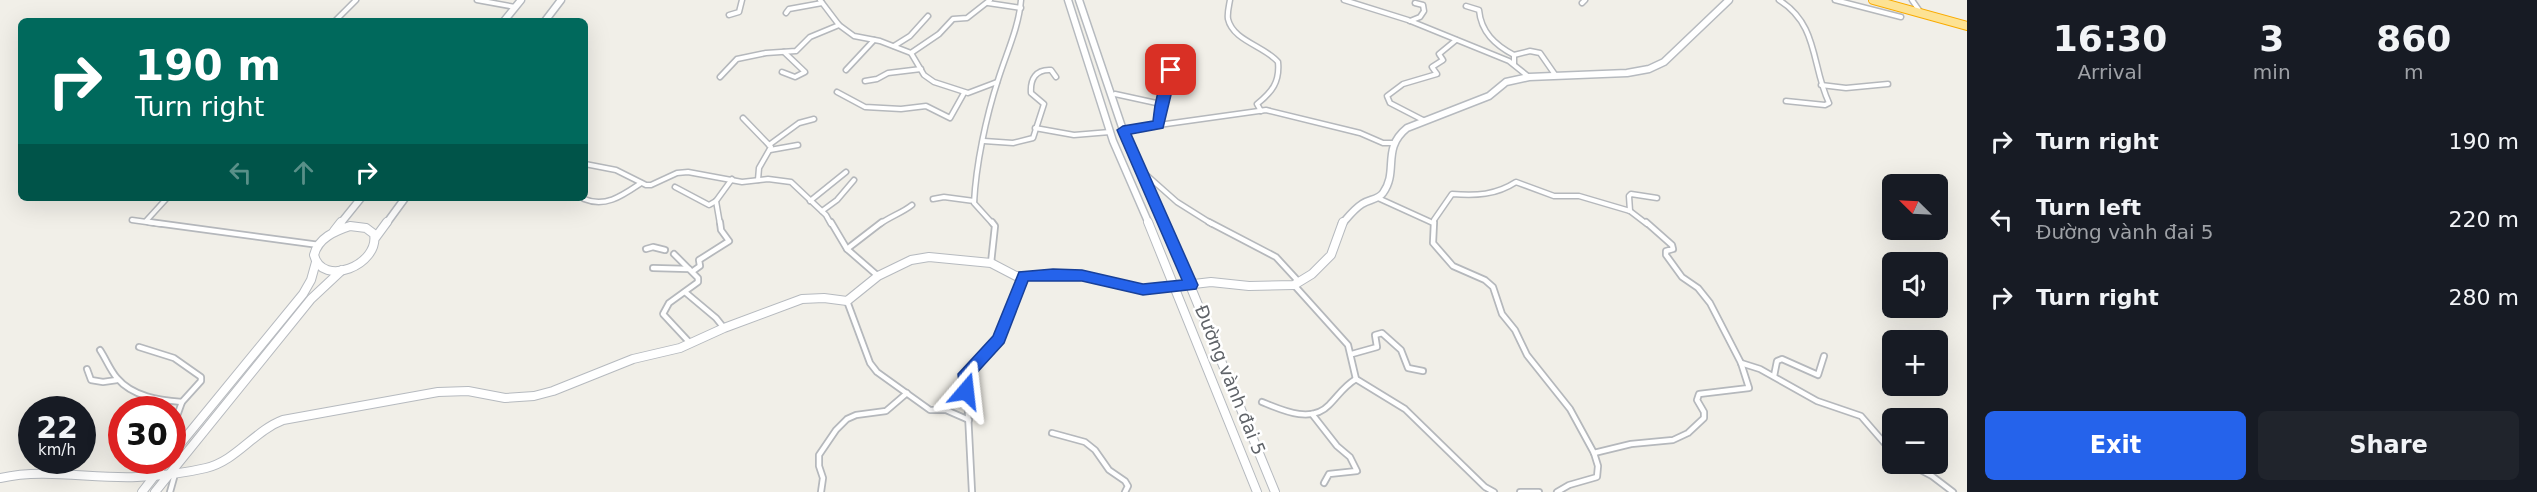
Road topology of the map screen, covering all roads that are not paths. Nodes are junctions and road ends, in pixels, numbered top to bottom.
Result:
1 (356, 0) edge
2 (477, 0) edge
3 (521, 0) edge
4 (561, 0) edge
5 (742, 0) edge
6 (1021, 0) edge
7 (1068, 0) edge
8 (1079, 0) edge
9 (1230, 0) edge
10 (1344, 0) edge
11 (1729, 0) edge
12 (1779, 0) edge
13 (1835, 0) edge
14 (1873, 0) edge
15 (1912, 0) edge
16 (821, 2) edge
17 (989, 2) edge
18 (1415, 3) dead end
19 (1466, 6) dead end
20 (516, 7) junction
21 (1020, 8) junction
22 (786, 13) dead end
23 (1921, 13) junction
24 (729, 15) dead end
25 (928, 16) dead end
26 (1901, 17) dead end
27 (338, 18) edge
28 (507, 18) edge
29 (547, 18) edge
30 (1410, 21) junction
31 (839, 25) junction
32 (1967, 26) edge
33 (874, 40) junction
34 (1456, 40) junction
35 (894, 46) junction
36 (784, 52) junction
37 (911, 53) junction
38 (1168, 53) dead end
39 (1514, 55) junction
40 (1514, 64) junction
41 (921, 69) junction
42 (846, 70) dead end
43 (782, 72) dead end
44 (1556, 76) junction
45 (720, 77) dead end
46 (1529, 77) junction
47 (1056, 78) dead end
48 (865, 81) dead end
49 (997, 82) junction
50 (1888, 84) dead end
51 (1821, 85) junction
52 (837, 92) dead end
53 (964, 93) junction
54 (1115, 94) dead end
55 (1786, 101) dead end
56 (1161, 104) junction
57 (1261, 111) junction
58 (743, 118) dead end
59 (814, 119) dead end
60 (1423, 120) junction
61 (1159, 125) junction
62 (1035, 128) junction
63 (1123, 130) junction
64 (1110, 132) junction
65 (984, 141) junction
66 (1393, 143) junction
67 (798, 145) dead end
68 (770, 147) junction
69 (588, 165) edge
70 (1138, 167) junction
71 (846, 172) dead end
72 (732, 179) junction
73 (758, 180) junction
74 (854, 180) dead end
75 (641, 183) junction
76 (675, 187) dead end
77 (1378, 198) junction
78 (1657, 198) dead end
79 (933, 199) dead end
80 (164, 201) edge
81 (359, 201) edge
82 (403, 201) edge
83 (588, 201) edge
84 (716, 201) junction
85 (810, 201) junction
86 (974, 201) junction
87 (912, 205) dead end
88 (822, 211) junction
89 (1630, 211) junction
90 (132, 220) dead end
91 (146, 221) junction
92 (1433, 223) junction
93 (332, 233) junction
94 (376, 237) junction
95 (319, 245) junction
96 (646, 249) dead end
97 (847, 249) junction
98 (665, 250) dead end
99 (674, 254) dead end
100 (316, 262) junction
101 (990, 263) junction
102 (653, 268) dead end
103 (342, 270) junction
104 (691, 270) junction
105 (878, 276) junction
106 (1023, 276) junction
107 (1297, 283) junction
108 (1191, 285) junction
109 (1176, 286) junction
110 (685, 292) junction
111 (847, 301) junction
112 (724, 328) junction
113 (690, 343) junction
114 (139, 347) dead end
115 (100, 350) dead end
116 (1352, 354) junction
117 (1824, 356) dead end
118 (1741, 363) junction
119 (87, 369) dead end
120 (1423, 371) dead end
121 (1774, 376) junction
122 (1356, 379) junction
123 (117, 380) junction
124 (907, 393) junction
125 (146, 396) edge
126 (186, 398) edge
127 (1262, 402) dead end
128 (1312, 414) junction
129 (969, 420) junction
130 (1052, 433) dead end
131 (186, 437) edge
132 (1882, 440) edge
133 (186, 446) edge
134 (1594, 453) junction
135 (186, 467) edge
136 (157, 474) edge
137 (164, 474) edge
138 (168, 474) edge
139 (1928, 474) edge
140 (154, 476) junction
141 (0, 478) edge
142 (1324, 483) dead end
143 (142, 492) edge
144 (155, 492) edge
145 (170, 492) edge
146 (821, 492) edge
147 (972, 492) edge
148 (1125, 492) edge
149 (1257, 492) edge
150 (1275, 492) edge
151 (1494, 492) edge
152 (1520, 492) edge
153 (1539, 492) edge
154 (1557, 492) edge
155 (1953, 492) edge

1 - 27 street
2 - 20 street
3 - 20 street
4 - 29 street
5 - 24 street
6 - 21 street
7 - 64 street, Đường vành đai 5
8 - 63 street, Đường vành đai 5
9 - 57 street
10 - 30 street
11 - 44 street
12 - 51 street
13 - 26 street
14 - 23 highway
15 - 23 street
16 - 22 street
16 - 31 street
17 - 21 street
17 - 37 street
18 - 30 street
19 - 39 street
20 - 28 street
21 - 49 street
23 - 32 highway
25 - 35 street
30 - 34 street
31 - 33 street
31 - 36 street
33 - 35 street
33 - 42 street
34 - 40 street
34 - 60 street
35 - 37 street
36 - 43 street
36 - 45 street
37 - 41 street
38 - 56 street
39 - 40 street
39 - 44 street
40 - 46 street
41 - 48 street
41 - 53 street
44 - 46 street
46 - 60 street
47 - 62 street
49 - 53 street
49 - 65 street
50 - 51 street
51 - 55 street
52 - 53 street
54 - 56 street
56 - 61 street
57 - 61 street
57 - 66 street
58 - 68 street
59 - 68 street
60 - 66 street
61 - 63 street
62 - 64 street
62 - 65 street
63 - 70 street, Đường vành đai 5
64 - 109 street, Đường vành đai 5
65 - 86 street
66 - 77 street
67 - 68 street
68 - 73 street
69 - 75 street
70 - 107 street
70 - 108 street, Đường vành đai 5
71 - 85 street
72 - 73 street
72 - 75 street
72 - 84 street
73 - 85 street
74 - 88 street
75 - 83 street
76 - 84 street
77 - 92 street
77 - 107 street
78 - 89 street
79 - 86 street
80 - 91 street
81 - 93 street
82 - 94 street
84 - 104 street
85 - 88 street
86 - 101 street
87 - 97 street
88 - 97 street
89 - 92 street
89 - 118 street
90 - 91 street
91 - 95 street
92 - 134 street
93 - 94 street
93 - 95 street
94 - 103 street
95 - 100 street
96 - 98 street
97 - 105 street
99 - 104 street
100 - 103 street
100 - 131 street
101 - 105 street
101 - 106 street
102 - 104 street
103 - 133 street
104 - 110 street
105 - 111 street
106 - 109 street
106 - 129 street
107 - 108 street
107 - 116 street
108 - 109 street
108 - 150 street, Đường vành đai 5
109 - 149 street, Đường vành đai 5
110 - 112 street
110 - 113 street
111 - 112 street
111 - 124 street
112 - 113 street
113 - 135 street
114 - 126 street
115 - 123 street
116 - 120 street
116 - 122 street
117 - 121 street
118 - 121 street
118 - 134 street
119 - 123 street
121 - 132 street
122 - 128 street
122 - 151 street
123 - 125 street
124 - 129 street
124 - 146 street
127 - 128 street
128 - 142 street
129 - 147 street
130 - 148 street
134 - 154 street
136 - 140 street
137 - 144 street
138 - 145 street
139 - 155 street
140 - 141 street
140 - 143 street
152 - 153 street

